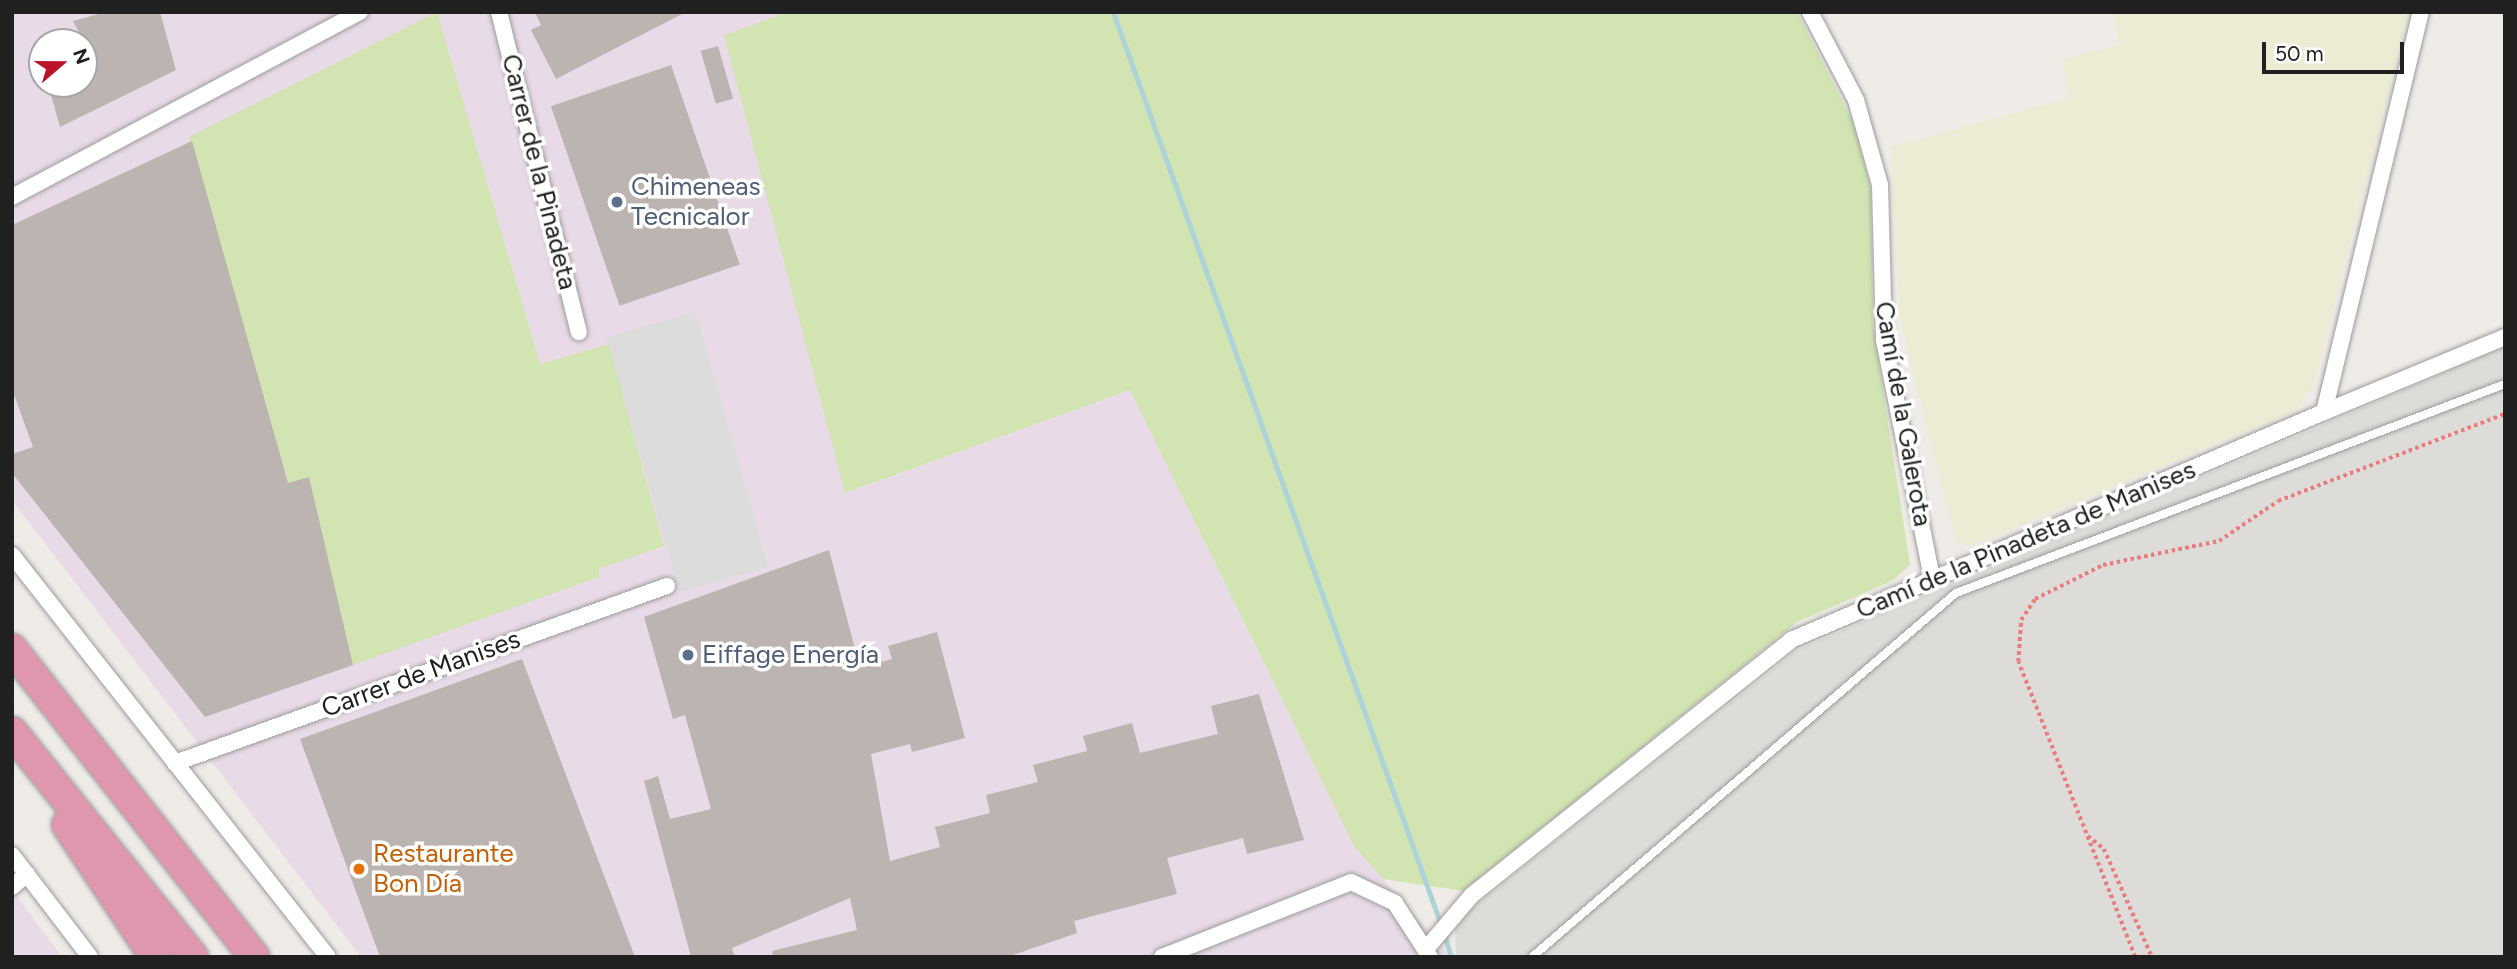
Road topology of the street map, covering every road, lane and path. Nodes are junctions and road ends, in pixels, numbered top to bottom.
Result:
1 (360, 12) edge
2 (499, 12) edge
3 (1810, 12) edge
4 (2421, 12) edge
5 (12, 197) edge
6 (579, 332) dead end
7 (2505, 337) edge
8 (2505, 384) edge
9 (2324, 412) junction
10 (2505, 414) edge
11 (12, 555) edge
12 (1932, 578) junction
13 (667, 586) dead end
14 (12, 649) edge
15 (12, 732) edge
16 (175, 763) junction
17 (48, 780) junction
18 (2088, 836) junction
19 (12, 855) edge
20 (27, 874) junction
21 (12, 887) edge
22 (1428, 953) edge
23 (90, 957) edge
24 (155, 957) edge
25 (193, 957) edge
26 (254, 957) edge
27 (328, 957) edge
28 (1162, 957) edge
29 (1532, 957) edge
30 (2136, 957) edge
31 (2151, 957) edge

1 - 5 street
2 - 6 street, Carrer de la Pinadeta
3 - 12 street, Camí de la Galerota
4 - 9 street
7 - 9 street, Camí de la Pinadeta de Manises
8 - 29 lane
9 - 12 street, Camí de la Pinadeta de Manises
10 - 18 path
11 - 16 street
12 - 22 street, Camí de la Pinadeta de Manises
13 - 16 street, Carrer de Manises
14 - 26 highway
15 - 17 highway
16 - 27 street
17 - 24 highway
17 - 25 highway
18 - 30 path
18 - 31 path
19 - 20 street
20 - 21 street
20 - 23 street
22 - 28 street

